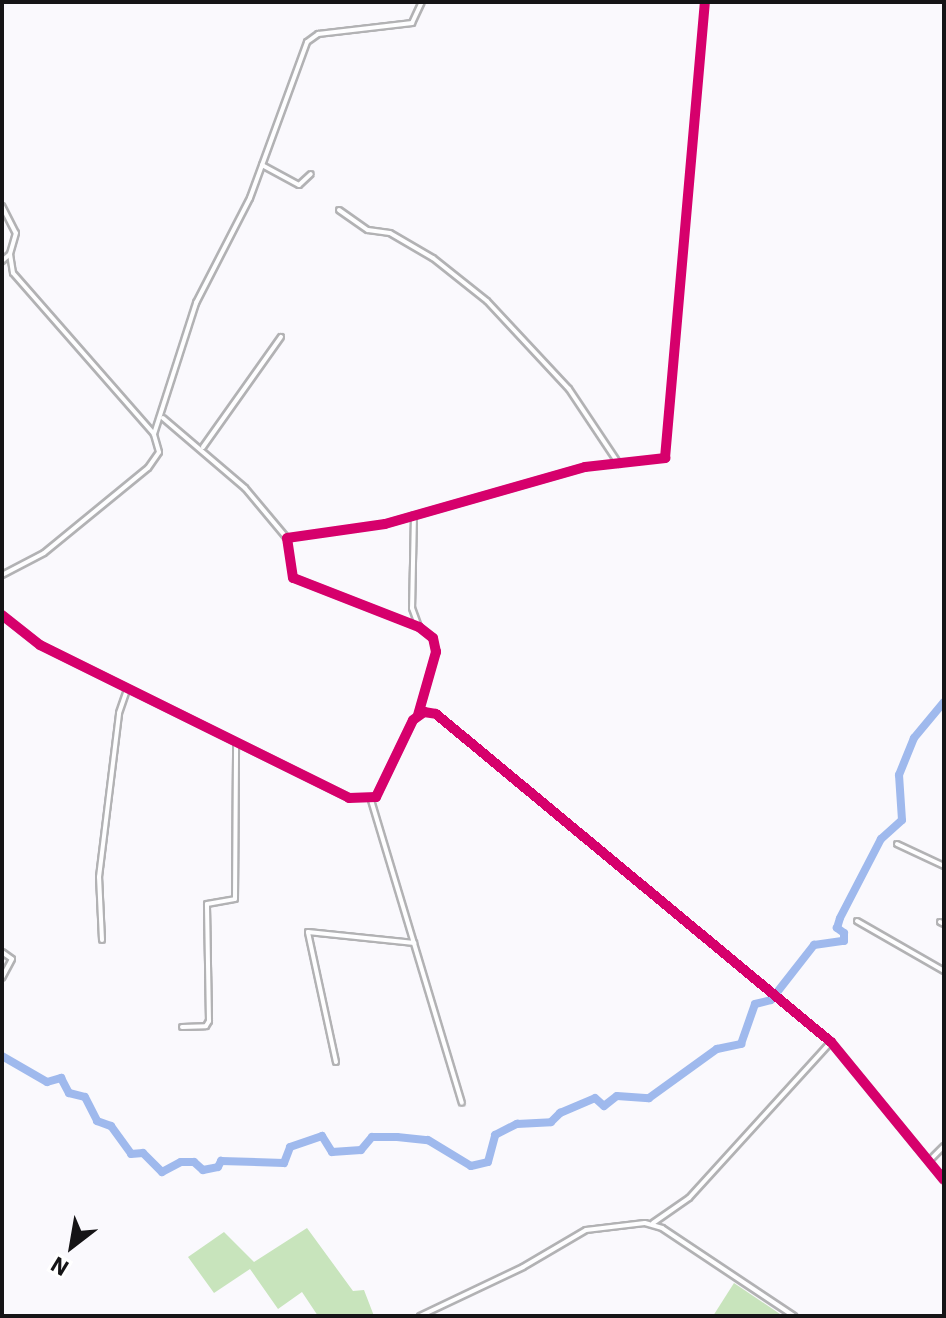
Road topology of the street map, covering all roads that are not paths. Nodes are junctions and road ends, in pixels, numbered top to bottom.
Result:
1 (422, 2) edge
2 (705, 2) edge
3 (262, 165) junction
4 (311, 174) dead end
5 (2, 206) edge
6 (339, 210) dead end
7 (10, 254) junction
8 (2, 261) edge
9 (281, 337) dead end
10 (163, 418) junction
11 (154, 434) junction
12 (203, 447) junction
13 (619, 464) junction
14 (414, 515) junction
15 (287, 538) junction
16 (2, 575) edge
17 (2, 615) edge
18 (419, 627) junction
19 (127, 689) junction
20 (418, 715) junction
21 (236, 745) junction
22 (371, 800) junction
23 (897, 844) dead end
24 (944, 866) edge
25 (857, 921) dead end
26 (102, 940) dead end
27 (414, 943) junction
28 (2, 952) edge
29 (944, 971) edge
30 (2, 978) edge
31 (182, 1027) dead end
32 (831, 1042) junction
33 (336, 1062) dead end
34 (462, 1103) dead end
35 (944, 1146) edge
36 (929, 1161) junction
37 (944, 1180) edge
38 (653, 1223) junction
39 (420, 1316) edge
40 (794, 1316) edge

1 - 3 street
2 - 13 street
3 - 4 street
3 - 10 street
5 - 7 street
6 - 13 street
7 - 8 street
7 - 11 street
9 - 12 street
10 - 11 street
10 - 12 street
11 - 16 street
12 - 15 street
13 - 14 street
14 - 15 street
14 - 18 street
15 - 18 street
17 - 19 street
18 - 20 street
19 - 21 street
19 - 26 street
20 - 22 street
20 - 32 street
21 - 22 street
21 - 31 street
22 - 27 street
23 - 24 street
25 - 29 street
27 - 33 street
27 - 34 street
28 - 30 street
32 - 36 street
32 - 38 street
35 - 36 street
36 - 37 street
38 - 39 street
38 - 40 street

